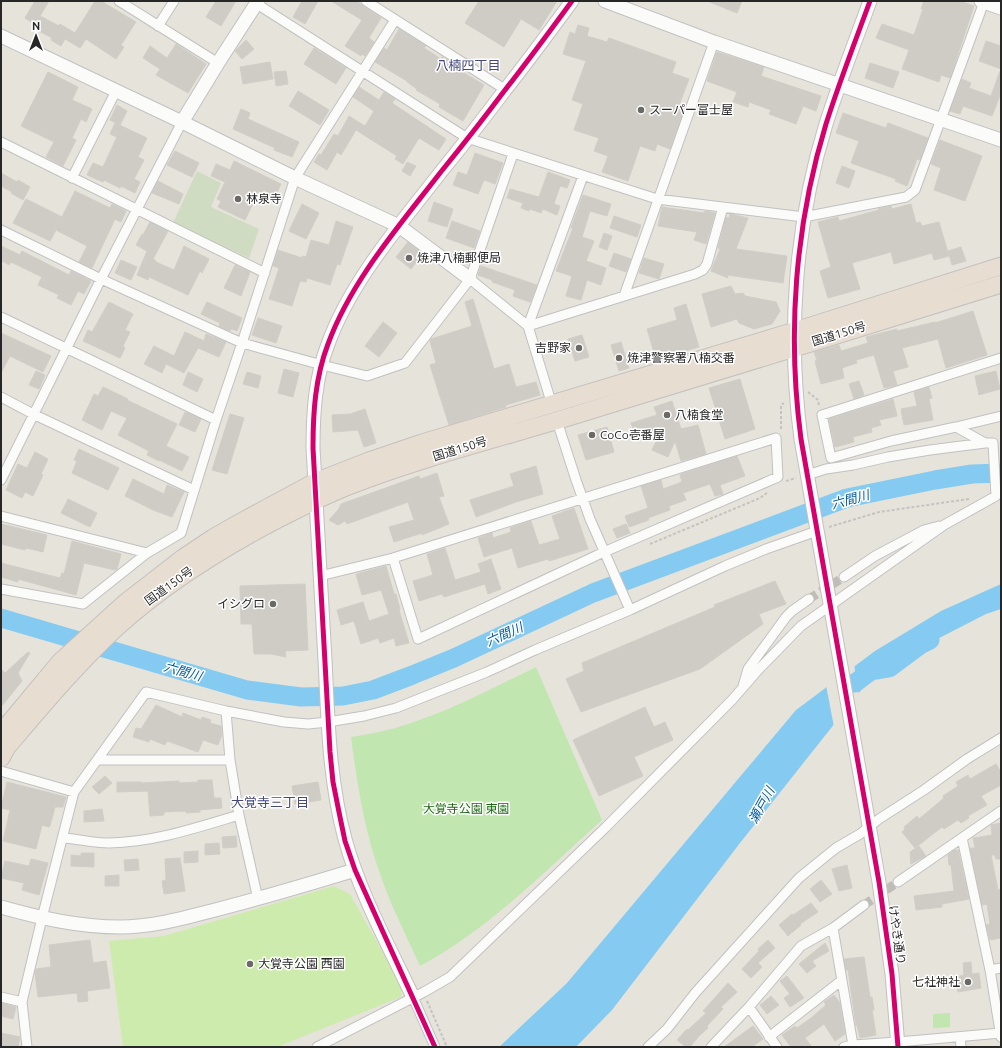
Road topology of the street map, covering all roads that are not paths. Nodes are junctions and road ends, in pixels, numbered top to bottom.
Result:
1 (119, 1) edge
2 (174, 1) edge
3 (366, 1) edge
4 (572, 1) edge
5 (606, 1) edge
6 (870, 1) edge
7 (983, 1) edge
8 (258, 2) edge
9 (1001, 8) edge
10 (396, 20) junction
11 (158, 26) junction
12 (1, 36) edge
13 (714, 42) junction
14 (218, 63) junction
15 (362, 71) junction
16 (840, 85) junction
17 (506, 90) junction
18 (116, 91) junction
19 (941, 119) junction
20 (182, 122) junction
21 (467, 138) junction
22 (1001, 140) edge
23 (1, 142) edge
24 (513, 154) junction
25 (583, 176) junction
26 (72, 178) junction
27 (295, 178) junction
28 (657, 199) junction
29 (723, 207) junction
30 (137, 210) junction
31 (804, 217) junction
32 (399, 226) junction
33 (1, 230) edge
34 (1001, 266) edge
35 (265, 273) junction
36 (101, 279) junction
37 (470, 279) junction
38 (1001, 284) edge
39 (624, 296) junction
40 (1, 317) edge
41 (528, 326) junction
42 (795, 331) junction
43 (242, 343) junction
44 (67, 348) junction
45 (794, 348) junction
46 (1001, 358) edge
47 (322, 365) junction
48 (1, 398) edge
49 (552, 405) junction
50 (35, 415) junction
51 (1001, 416) edge
52 (216, 420) junction
53 (557, 421) junction
54 (956, 427) junction
55 (993, 444) edge
56 (4, 466) edge
57 (807, 477) junction
58 (1, 480) edge
59 (315, 482) junction
60 (194, 490) junction
61 (582, 499) junction
62 (315, 500) junction
63 (1, 516) edge
64 (944, 525) junction
65 (820, 528) junction
66 (604, 552) junction
67 (147, 553) junction
68 (393, 558) junction
69 (320, 576) junction
70 (844, 577) tunnel mouth
71 (1, 589) edge
72 (809, 599) tunnel mouth
73 (629, 608) junction
74 (831, 608) junction
75 (108, 627) junction
76 (743, 687) junction
77 (226, 711) junction
78 (328, 719) junction
79 (1, 733) edge
80 (1001, 738) edge
81 (1, 758) edge
82 (98, 760) junction
83 (230, 760) junction
84 (1, 771) edge
85 (74, 792) junction
86 (1001, 811) edge
87 (239, 815) junction
88 (869, 824) junction
89 (62, 838) junction
90 (962, 838) junction
91 (355, 870) junction
92 (898, 882) tunnel mouth
93 (258, 899) junction
94 (864, 905) tunnel mouth
95 (1, 907) edge
96 (42, 918) junction
97 (832, 928) junction
98 (1001, 968) edge
99 (990, 970) junction
100 (842, 980) junction
101 (1, 997) edge
102 (418, 998) junction
103 (22, 1002) junction
104 (749, 1007) junction
105 (1001, 1035) edge
106 (769, 1037) junction
107 (960, 1037) junction
108 (898, 1045) edge
109 (848, 1046) edge
110 (27, 1047) edge
111 (317, 1047) edge
112 (435, 1047) edge
113 (648, 1047) edge
114 (711, 1047) edge
115 (777, 1047) edge
116 (961, 1047) edge

1 - 11 street
2 - 11 street
3 - 10 street
4 - 17 street
5 - 13 street
6 - 16 street, けやき通り
7 - 9 street
7 - 19 street
8 - 14 street
8 - 15 street
10 - 15 street
10 - 17 street
11 - 14 street
12 - 18 street
13 - 16 street
13 - 28 street
14 - 20 street
15 - 21 street
15 - 27 street
16 - 19 street
16 - 31 street, けやき通り
17 - 21 street
18 - 20 street
18 - 26 street
19 - 22 street
19 - 31 street
20 - 27 street
20 - 30 street
21 - 24 street
21 - 32 street
23 - 26 street
24 - 25 street
24 - 37 street
25 - 28 street
25 - 41 street
26 - 30 street
27 - 32 street
27 - 35 street
28 - 29 street
28 - 39 street
29 - 31 street
29 - 39 street
30 - 35 street
30 - 36 street
31 - 42 street, けやき通り
32 - 37 street
32 - 47 street
33 - 36 street
34 - 42 highway, 国道150号
35 - 43 street
36 - 43 street
36 - 44 street
37 - 41 street
37 - 47 street
38 - 45 highway, 国道150号
39 - 41 street
40 - 44 street
41 - 49 street
42 - 45 street, けやき通り
42 - 49 highway, 国道150号
43 - 47 street
43 - 52 street
44 - 50 street
44 - 52 street
45 - 53 highway, 国道150号
45 - 57 street, けやき通り
46 - 54 street
47 - 59 street
48 - 50 street
49 - 59 highway, 国道150号
50 - 56 street
50 - 60 street
51 - 54 street
52 - 60 street
53 - 61 street
53 - 62 highway, 国道150号
54 - 55 street
55 - 57 street
55 - 64 street
56 - 58 street
57 - 65 street, けやき通り
59 - 62 street
59 - 75 highway, 国道150号
60 - 67 street
61 - 66 street
61 - 66 street
61 - 68 street
62 - 69 street
62 - 75 highway, 国道150号
63 - 67 street
64 - 70 street
64 - 74 street
65 - 73 street
65 - 74 street, けやき通り
66 - 68 street
66 - 73 street
67 - 71 street
68 - 69 street
69 - 78 street
72 - 76 street
73 - 78 street
74 - 76 street
74 - 88 street, けやき通り
75 - 79 highway, 国道150号
75 - 81 highway, 国道150号
76 - 102 street
77 - 78 street
77 - 82 street
77 - 83 street
78 - 91 street
80 - 88 street
82 - 83 street
82 - 85 street
83 - 87 street
84 - 85 street
85 - 89 street
86 - 90 street
87 - 89 street
87 - 93 street
88 - 108 street, けやき通り
88 - 113 street
89 - 96 street
90 - 92 street
90 - 99 street
91 - 93 street
91 - 102 street
93 - 96 street
94 - 97 street
95 - 96 street
96 - 103 street
97 - 100 street
97 - 104 street
98 - 99 street
99 - 105 street
100 - 106 street
100 - 109 street
101 - 103 street
102 - 111 street
102 - 112 street
103 - 110 street
104 - 106 street
104 - 114 street
105 - 107 street
106 - 115 street
107 - 108 street
107 - 116 street
108 - 109 street

